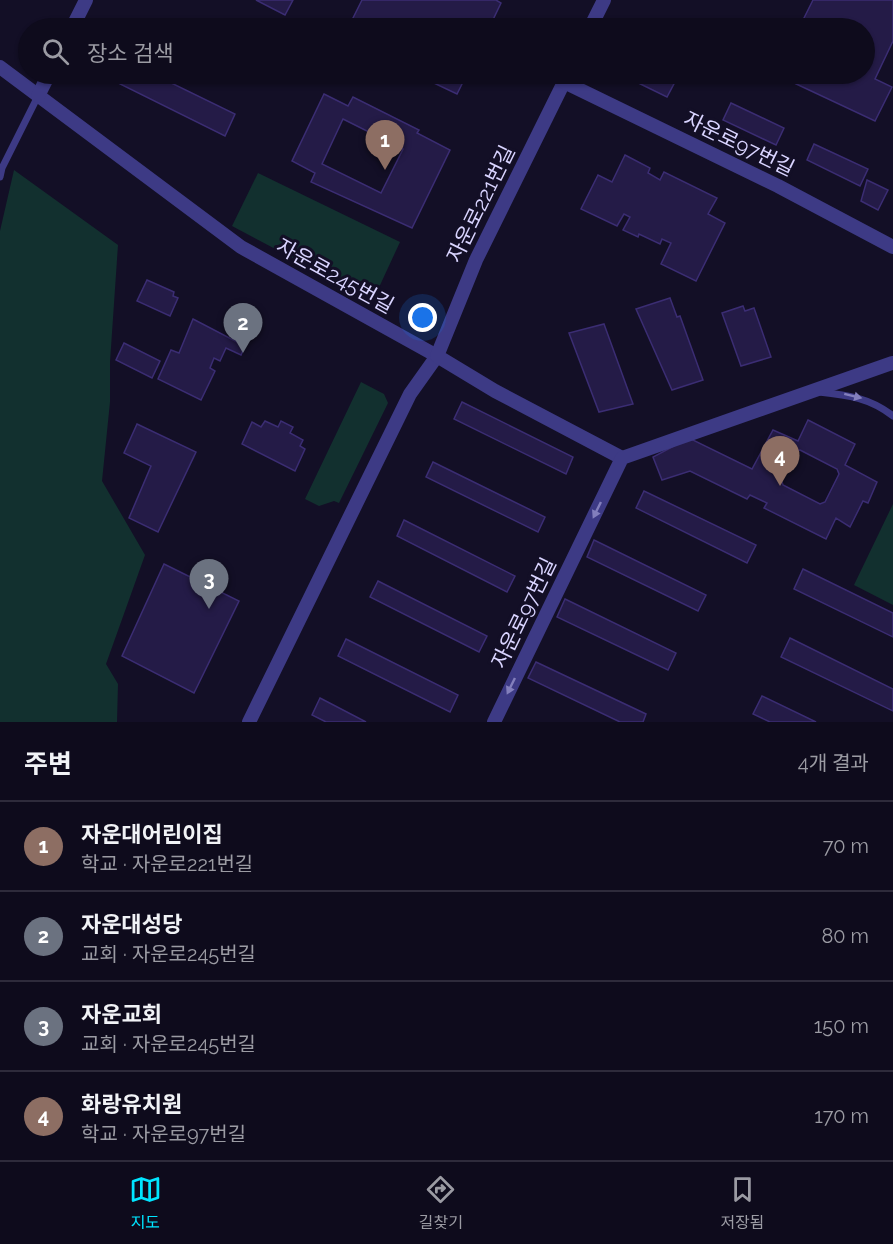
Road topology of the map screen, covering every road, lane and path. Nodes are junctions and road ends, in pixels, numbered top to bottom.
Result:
1 (86, 0) edge
2 (604, 0) edge
3 (77, 18) edge
4 (595, 18) edge
5 (0, 67) edge
6 (18, 81) edge
7 (22, 84) edge
8 (44, 84) edge
9 (563, 84) edge
10 (578, 84) edge
11 (38, 96) junction
12 (0, 177) edge
13 (893, 247) edge
14 (437, 356) junction
15 (893, 363) edge
16 (808, 390) junction
17 (893, 416) edge
18 (622, 458) junction
19 (249, 722) edge
20 (494, 722) edge

1 - 3 street
2 - 4 street
5 - 6 street, 자운로245번길
7 - 11 street, 자운로245번길
8 - 11 street
9 - 14 street, 자운로221번길
10 - 13 street, 자운로97번길
11 - 12 lane
11 - 14 street, 자운로245번길
14 - 18 street
14 - 19 street
15 - 16 street
16 -> 17 lane
16 - 18 street
18 -> 20 street, 자운로97번길

